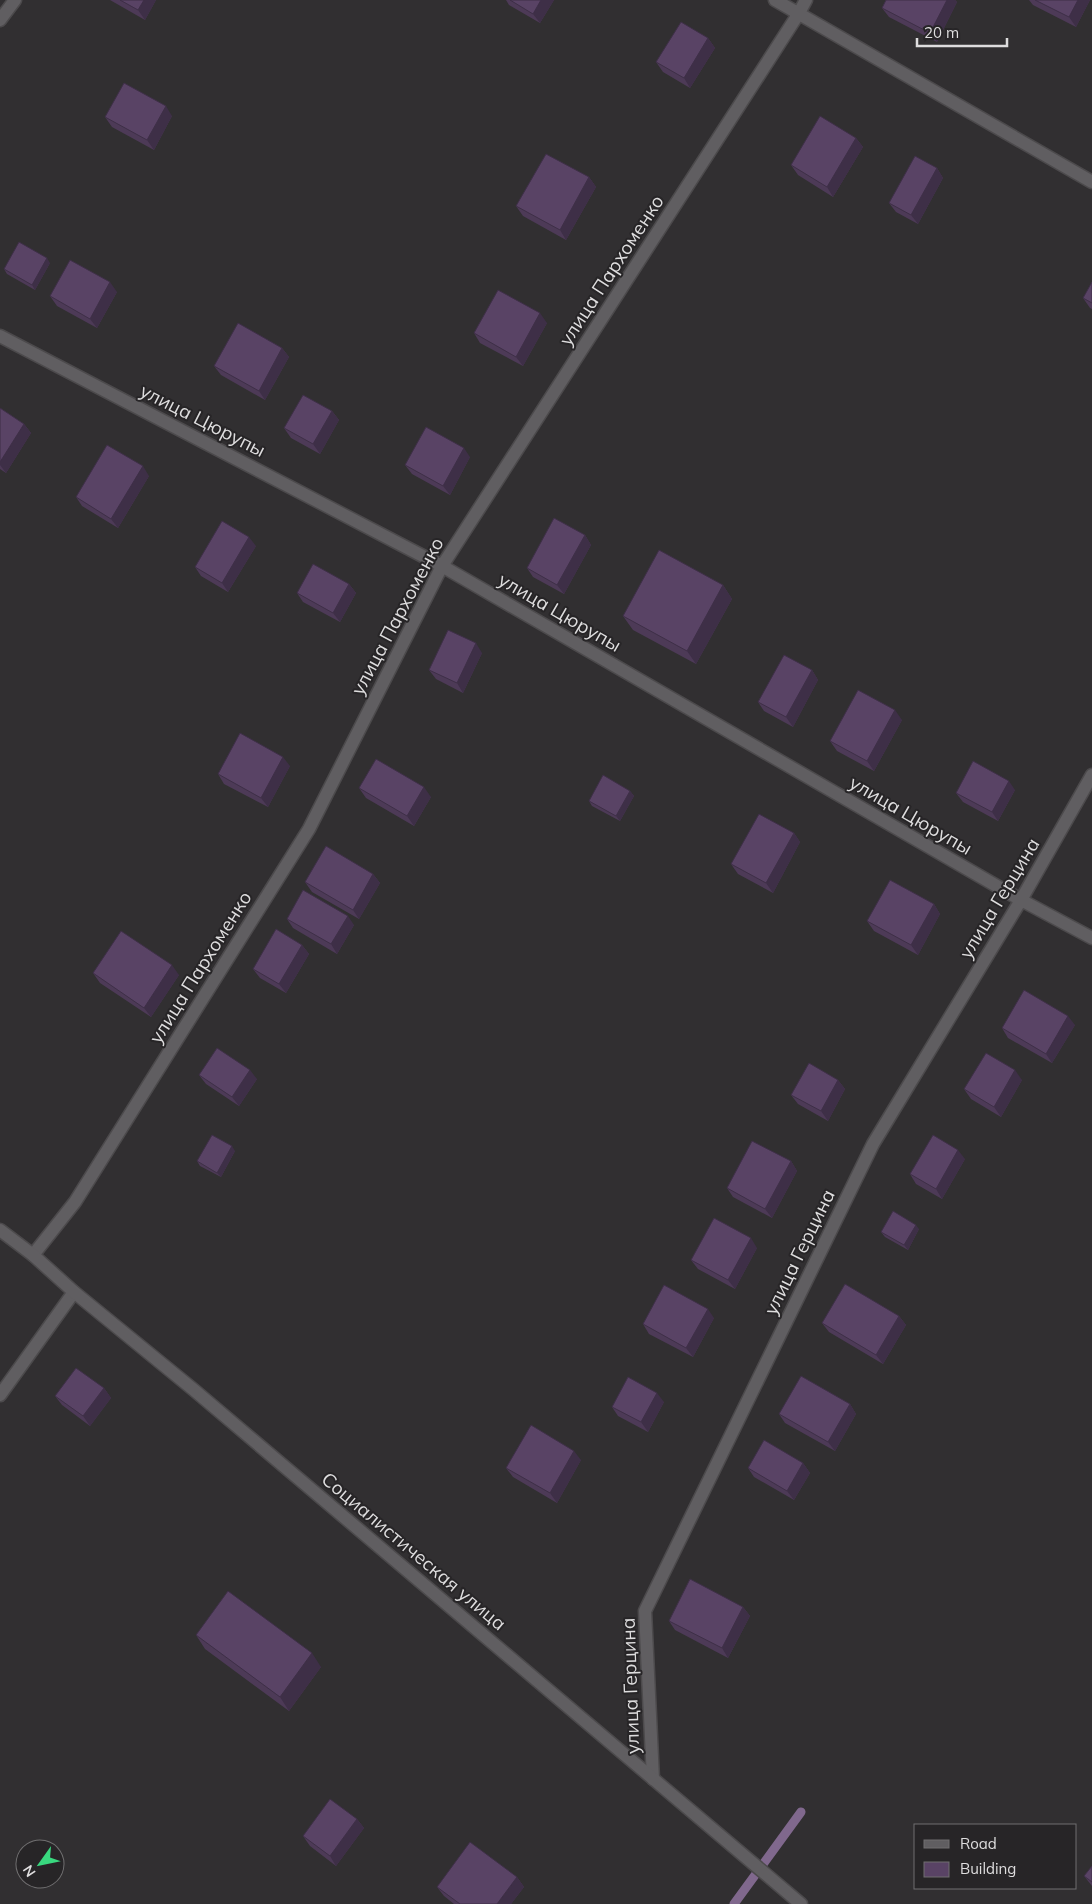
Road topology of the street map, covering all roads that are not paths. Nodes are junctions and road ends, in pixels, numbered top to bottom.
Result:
1 (15, 0) edge
2 (775, 0) edge
3 (806, 0) edge
4 (799, 13) junction
5 (0, 20) edge
6 (1092, 182) edge
7 (0, 336) edge
8 (442, 566) junction
9 (1092, 775) edge
10 (1021, 900) junction
11 (1092, 938) edge
12 (0, 1230) edge
13 (33, 1255) junction
14 (74, 1292) junction
15 (0, 1395) edge
16 (653, 1779) junction
17 (798, 1901) edge

1 - 5 street
2 - 4 street
3 - 4 street, улица Пархоменко
4 - 6 street
4 - 8 street, улица Пархоменко
7 - 8 street, улица Цюрупы
8 - 10 street, улица Цюрупы
8 - 13 street, улица Пархоменко
9 - 10 street, улица Герцина
10 - 11 street, улица Цюрупы
10 - 16 street, улица Герцина
12 - 13 street, Социалистическая улица
13 - 14 street, Социалистическая улица
14 - 15 street
14 - 16 street, Социалистическая улица
16 - 17 street, Социалистическая улица

